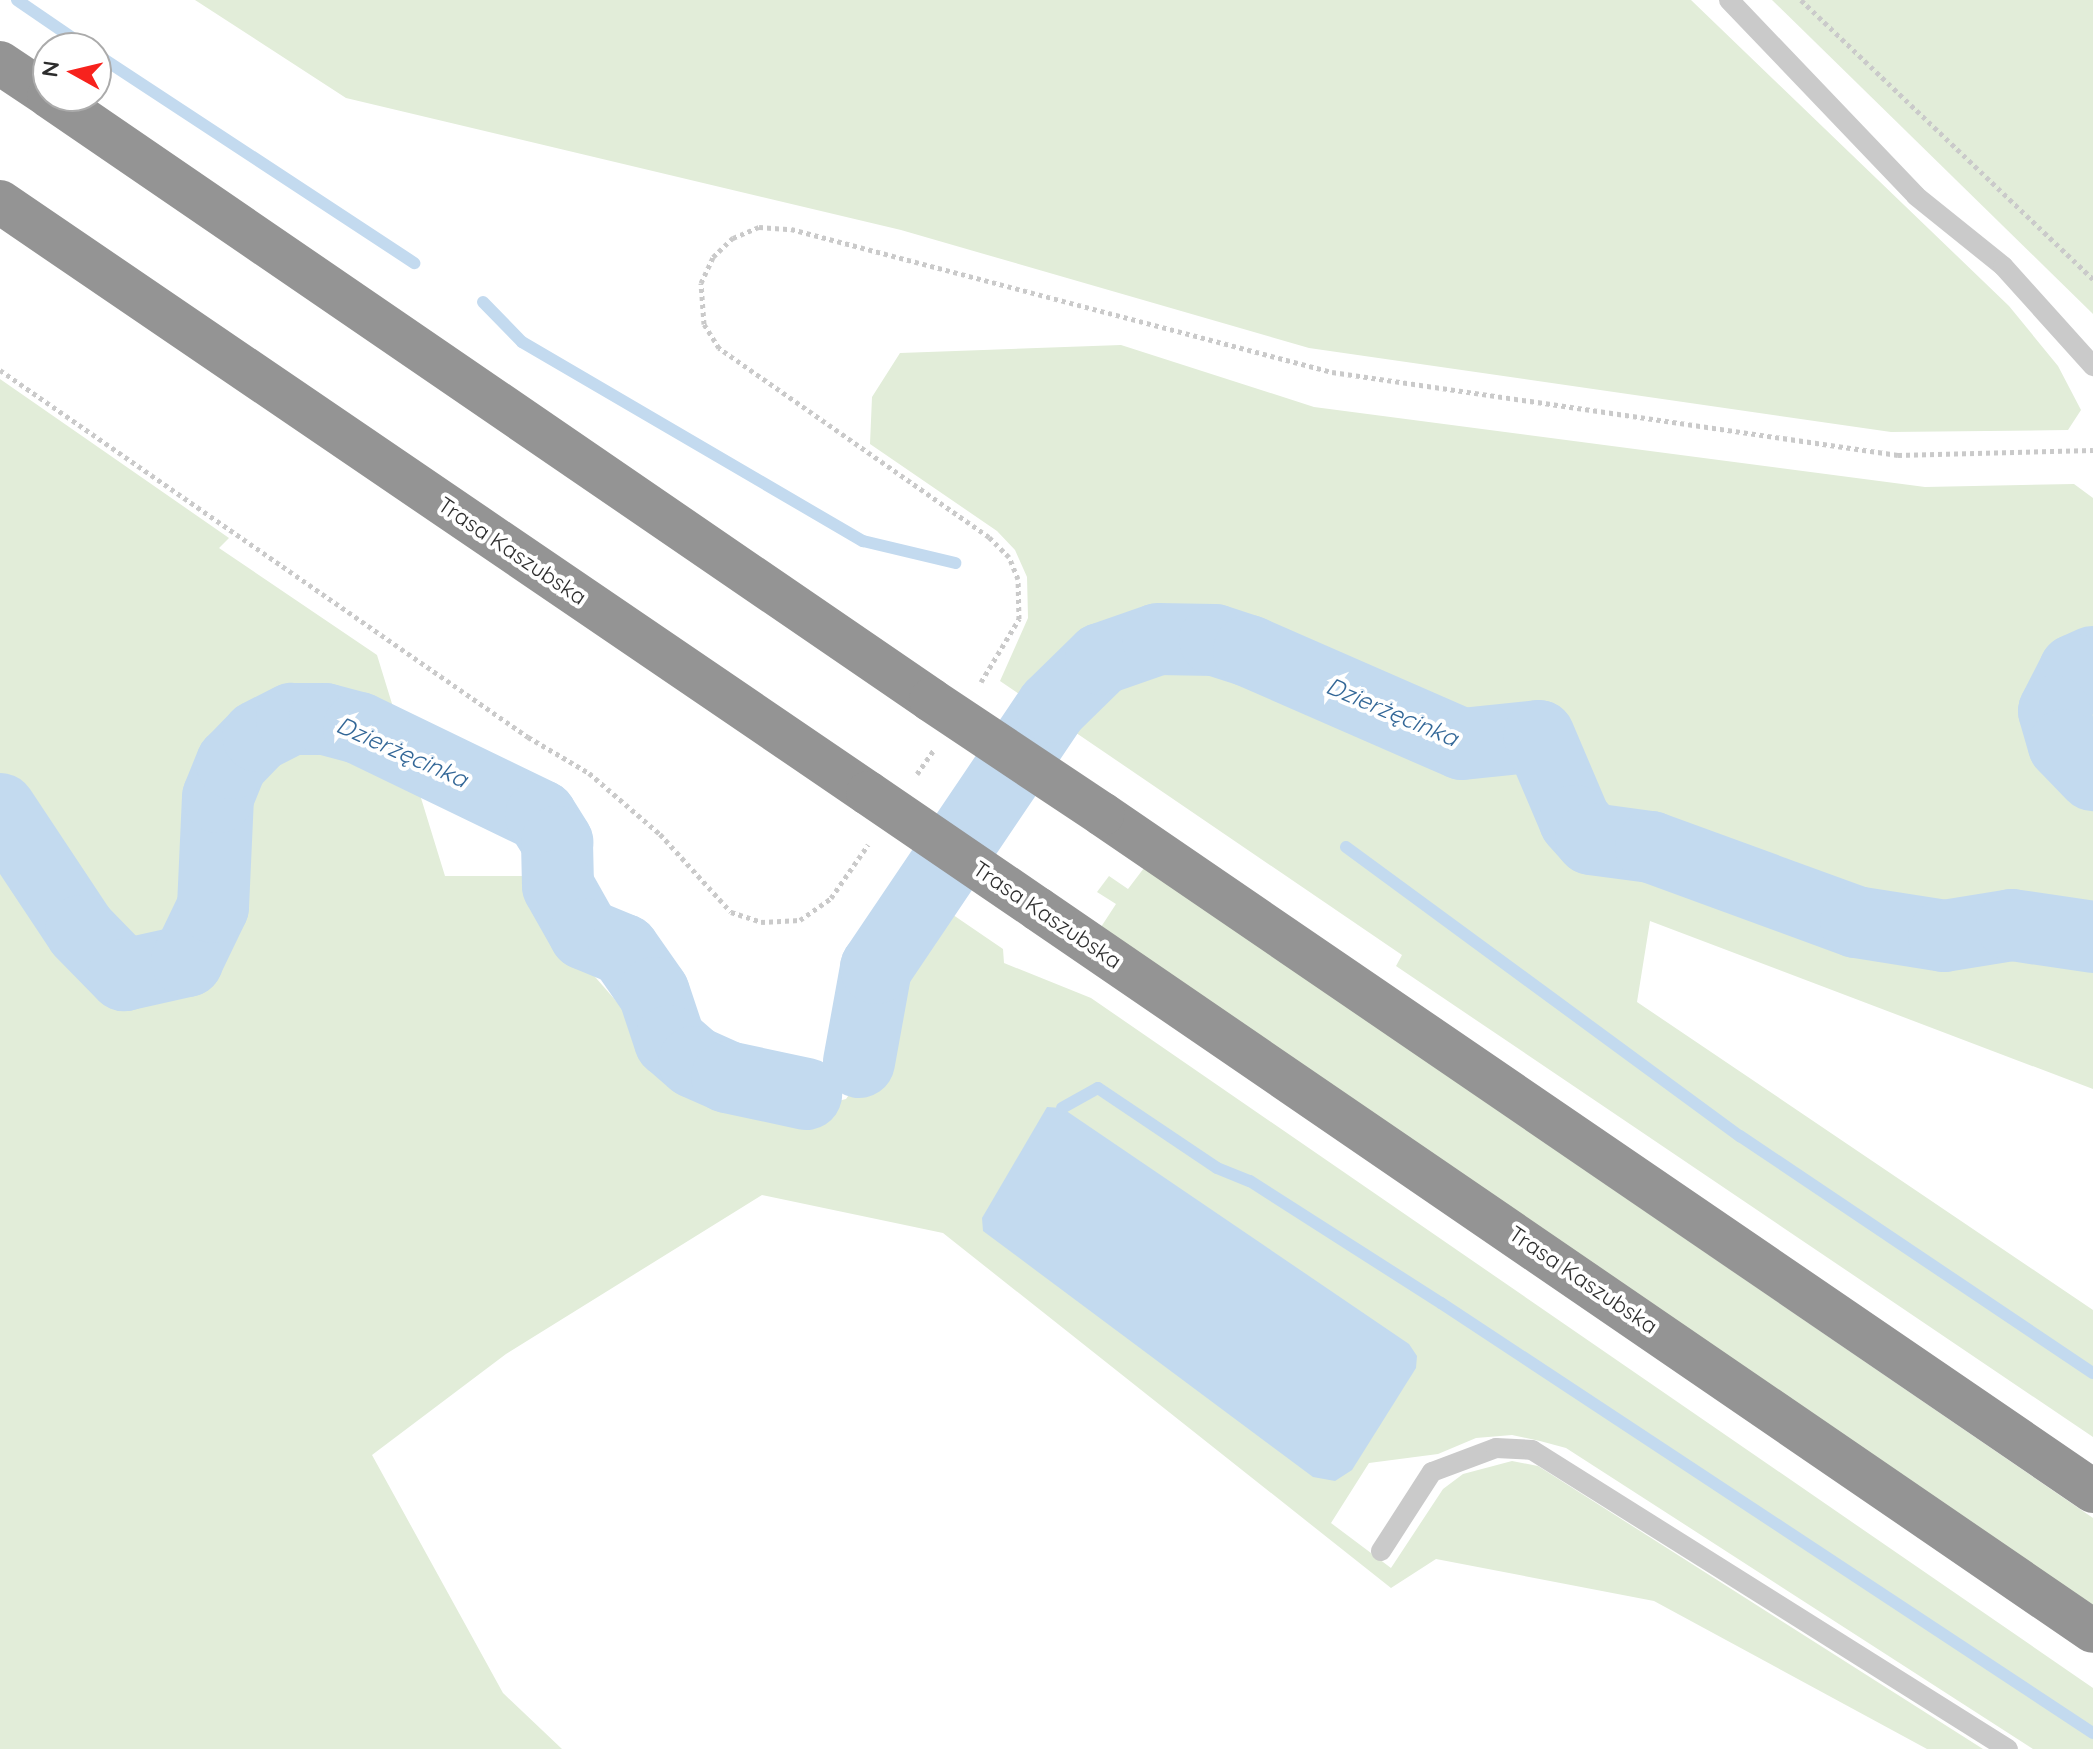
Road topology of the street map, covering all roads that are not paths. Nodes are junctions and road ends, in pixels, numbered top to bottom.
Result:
1 (1729, 0) edge
2 (0, 63) edge
3 (32, 85) edge
4 (71, 112) edge
5 (0, 202) edge
6 (2093, 366) edge
7 (2093, 1491) edge
8 (1381, 1551) dead end
9 (2093, 1631) edge
10 (2008, 1749) edge

1 - 6 lane
2 - 3 highway
4 - 7 highway, bridge
5 - 9 highway, Trasa Kaszubska, bridge
8 - 10 lane

